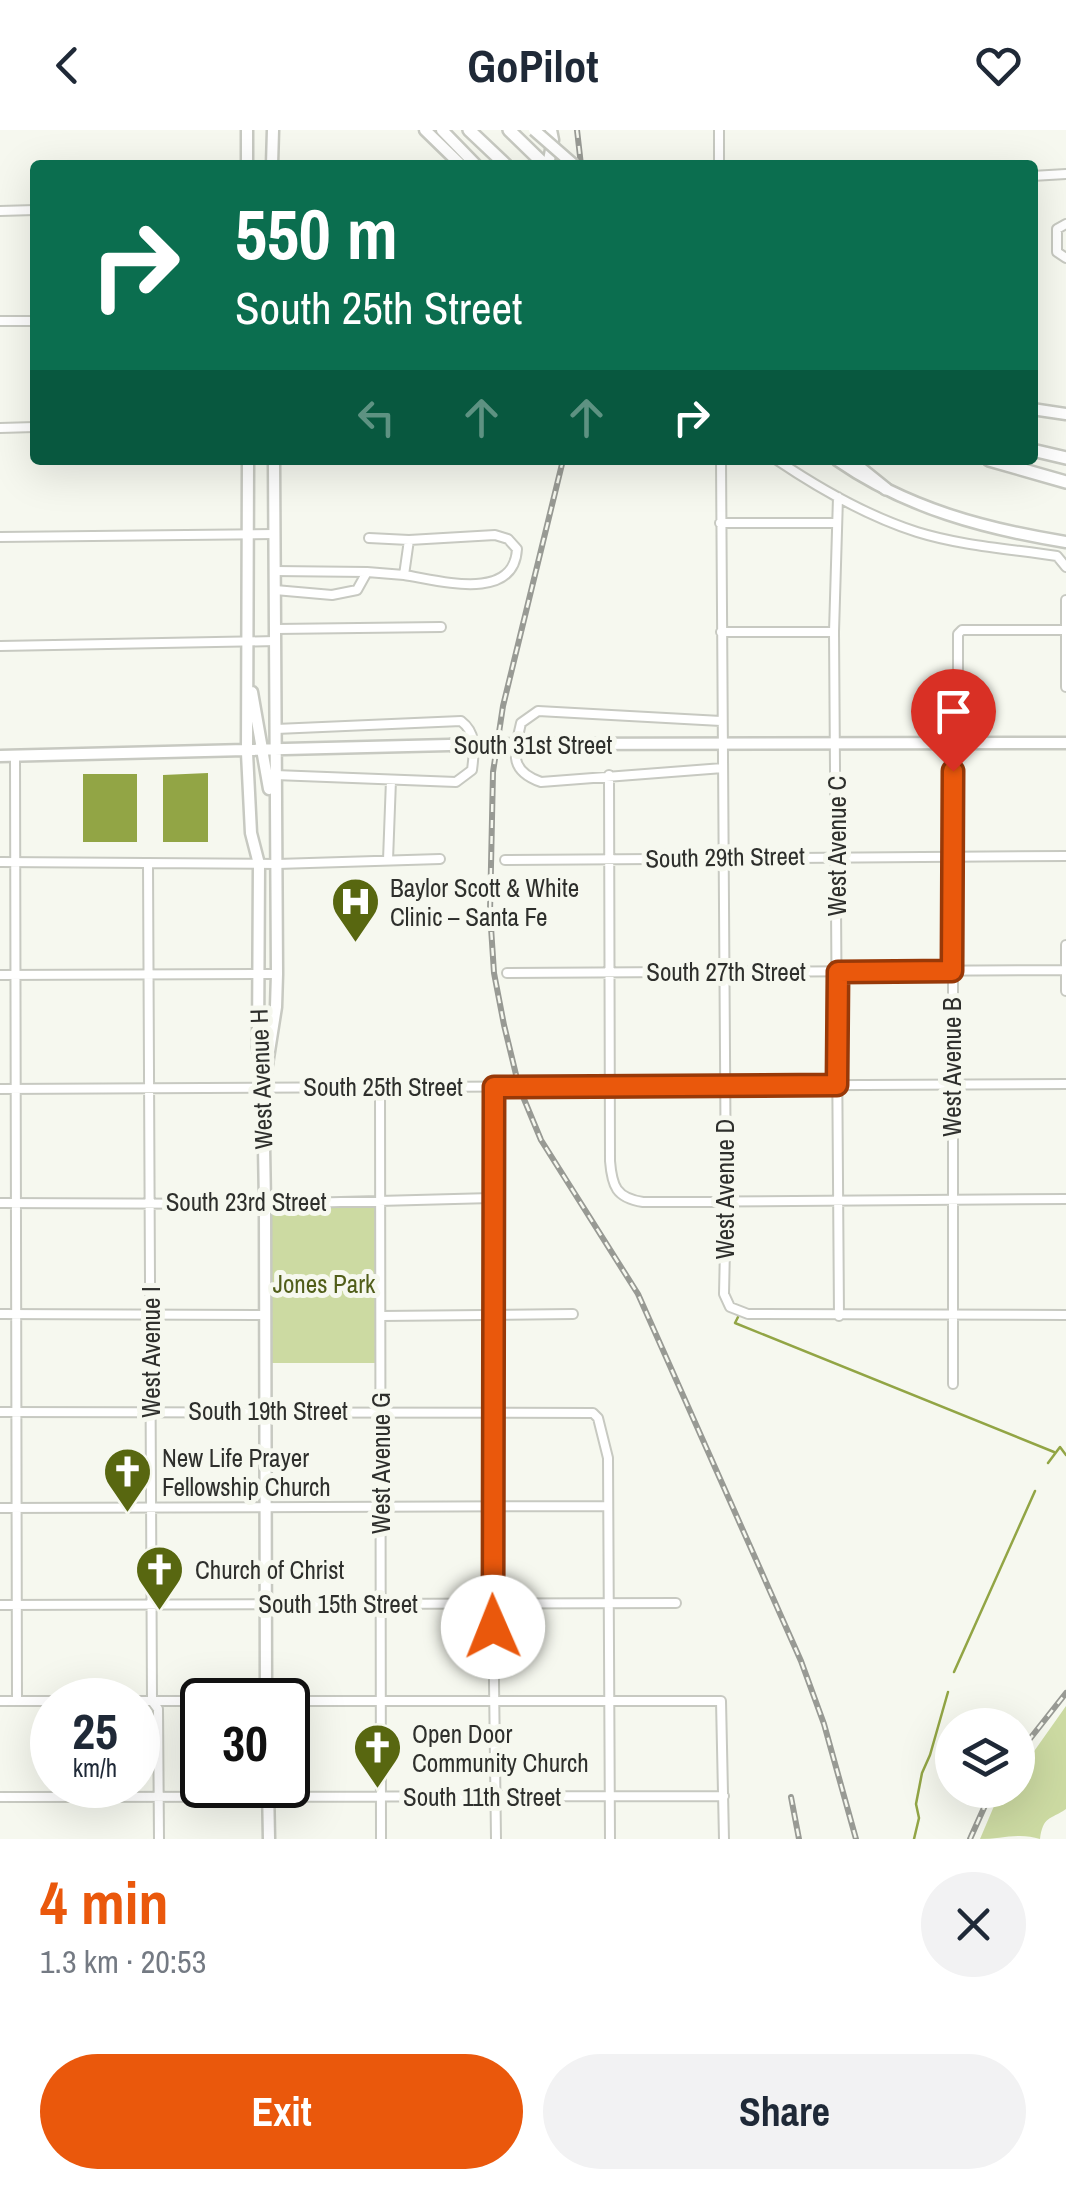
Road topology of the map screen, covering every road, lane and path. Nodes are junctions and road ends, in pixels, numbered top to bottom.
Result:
1 (247, 130) edge
2 (273, 130) edge
3 (425, 130) edge
4 (442, 130) edge
5 (469, 130) edge
6 (509, 130) edge
7 (534, 130) edge
8 (551, 130) edge
9 (719, 130) edge
10 (247, 160) edge
11 (272, 160) edge
12 (456, 160) edge
13 (471, 160) edge
14 (501, 160) edge
15 (541, 160) edge
16 (548, 160) edge
17 (568, 160) edge
18 (719, 160) edge
19 (1066, 174) edge
20 (1038, 176) edge
21 (0, 210) edge
22 (30, 210) edge
23 (1066, 224) edge
24 (1066, 258) edge
25 (0, 321) edge
26 (30, 321) edge
27 (1038, 410) edge
28 (1066, 414) edge
29 (30, 427) edge
30 (0, 428) edge
31 (1038, 451) edge
32 (1066, 458) edge
33 (248, 465) edge
34 (274, 465) edge
35 (721, 465) edge
36 (785, 465) edge
37 (845, 465) edge
38 (856, 465) edge
39 (1006, 465) edge
40 (1066, 482) edge
41 (886, 489) junction
42 (838, 497) junction
43 (834, 522) junction
44 (720, 524) junction
45 (248, 534) junction
46 (274, 534) junction
47 (0, 537) edge
48 (369, 538) dead end
49 (409, 540) junction
50 (1066, 542) edge
51 (1065, 564) edge
52 (274, 571) junction
53 (367, 572) junction
54 (404, 575) junction
55 (275, 590) junction
56 (1066, 600) edge
57 (441, 627) dead end
58 (1066, 630) edge
59 (721, 632) junction
60 (834, 632) junction
61 (276, 635) junction
62 (249, 642) junction
63 (0, 646) edge
64 (248, 687) junction
65 (1066, 687) edge
66 (721, 721) junction
67 (276, 729) junction
68 (953, 743) junction
69 (1066, 743) edge
70 (721, 744) junction
71 (836, 744) junction
72 (269, 751) junction
73 (248, 753) junction
74 (0, 756) edge
75 (16, 756) junction
76 (723, 768) junction
77 (274, 775) junction
78 (610, 775) junction
79 (392, 780) junction
80 (276, 818) junction
81 (838, 856) junction
82 (952, 856) junction
83 (1066, 856) edge
84 (611, 858) junction
85 (724, 858) junction
86 (440, 859) dead end
87 (388, 860) junction
88 (505, 860) dead end
89 (0, 862) edge
90 (16, 862) junction
91 (148, 862) junction
92 (259, 864) junction
93 (278, 864) junction
94 (1066, 944) edge
95 (1066, 970) edge
96 (952, 971) junction
97 (507, 972) dead end
98 (838, 972) junction
99 (609, 973) junction
100 (723, 973) junction
101 (16, 974) junction
102 (150, 974) junction
103 (258, 974) junction
104 (277, 974) junction
105 (0, 975) edge
106 (1066, 991) edge
107 (1066, 1084) edge
108 (837, 1085) junction
109 (952, 1085) junction
110 (611, 1086) junction
111 (724, 1086) junction
112 (380, 1087) junction
113 (494, 1087) junction
114 (264, 1088) junction
115 (0, 1089) edge
116 (16, 1089) junction
117 (150, 1090) junction
118 (492, 1198) junction
119 (1066, 1199) edge
120 (838, 1200) junction
121 (952, 1200) junction
122 (380, 1201) junction
123 (152, 1202) junction
124 (726, 1202) junction
125 (0, 1203) edge
126 (15, 1203) junction
127 (266, 1204) junction
128 (0, 1314) edge
129 (16, 1314) junction
130 (493, 1314) junction
131 (573, 1314) dead end
132 (954, 1314) junction
133 (152, 1315) junction
134 (264, 1315) junction
135 (1066, 1315) edge
136 (380, 1316) junction
137 (839, 1316) junction
138 (953, 1384) dead end
139 (494, 1410) junction
140 (150, 1411) junction
141 (266, 1411) junction
142 (0, 1412) edge
143 (17, 1412) junction
144 (381, 1412) junction
145 (494, 1506) junction
146 (608, 1506) junction
147 (0, 1508) edge
148 (16, 1508) junction
149 (151, 1508) junction
150 (266, 1508) junction
151 (381, 1508) junction
152 (492, 1603) junction
153 (609, 1603) junction
154 (676, 1603) dead end
155 (266, 1604) junction
156 (381, 1604) junction
157 (0, 1605) edge
158 (17, 1605) junction
159 (151, 1605) junction
160 (152, 1678) edge
161 (266, 1678) edge
162 (610, 1699) junction
163 (310, 1700) edge
164 (381, 1700) junction
165 (495, 1700) junction
166 (0, 1701) edge
167 (16, 1701) junction
168 (30, 1701) edge
169 (495, 1796) junction
170 (609, 1796) junction
171 (724, 1796) junction
172 (382, 1797) junction
173 (0, 1798) edge
174 (30, 1798) edge
175 (310, 1798) edge
176 (158, 1808) edge
177 (269, 1808) edge
178 (159, 1839) edge
179 (269, 1839) edge
180 (382, 1839) edge
181 (496, 1839) edge
182 (610, 1839) edge
183 (724, 1839) edge

1 - 10 main road
2 - 11 main road
3 - 12 main road
4 - 13 main road
5 - 14 highway
6 - 15 highway
7 - 17 main road, bridge
8 - 16 main road
9 - 18 street
19 - 20 street
21 - 22 street
23 - 24 street
25 - 26 street
27 - 28 main road
29 - 30 street
31 - 32 highway
33 - 45 main road, West Avenue H
34 - 46 main road
35 - 44 street
36 - 42 street
37 - 41 main road
38 - 41 highway
39 - 40 highway
41 - 50 main road
42 - 43 street, West Avenue C
42 - 51 street
43 - 44 street
43 - 60 street, West Avenue C
44 - 59 street
45 - 46 street
45 - 47 street
45 - 62 main road, West Avenue H
46 - 52 main road
48 - 49 street
49 - 54 street
49 - 54 street
52 - 53 street
52 - 55 main road
53 - 54 street
53 - 55 street
55 - 61 main road
56 - 58 street
57 - 61 street
58 - 65 street
58 - 68 street, West Avenue B
59 - 60 street
59 - 66 street
60 - 71 street, West Avenue C
61 - 62 street
61 - 67 main road
62 - 63 street
62 - 64 main road, West Avenue H
64 - 72 main road
64 - 73 main road, West Avenue H
66 - 70 street, West Avenue D
66 - 78 street
67 - 72 main road
67 - 79 street
68 - 69 main road, South 31st Street
68 - 71 main road, South 31st Street
68 - 82 street, West Avenue B
70 - 71 main road, South 31st Street
70 - 72 main road, South 31st Street, bridge
70 - 76 street, West Avenue D
71 - 81 street, West Avenue C
72 - 73 main road, South 31st Street
72 - 77 main road
72 - 80 main road
73 - 75 main road, South 31st Street
73 - 92 main road, West Avenue H
74 - 75 main road, South 31st Street
75 - 90 street
76 - 78 street
76 - 85 street, West Avenue D
77 - 79 street
77 - 80 main road
78 - 84 street
79 - 87 street
80 - 93 main road
81 - 82 street, South 29th Street
81 - 85 street, South 29th Street
81 - 98 street, West Avenue C
82 - 83 street, South 29th Street
82 - 96 street, West Avenue B
84 - 85 street, South 29th Street
84 - 88 street, South 29th Street
84 - 99 street
85 - 100 street, West Avenue D
86 - 87 street
87 - 93 street
89 - 90 street
90 - 91 street
90 - 101 street
91 - 92 street
91 - 102 street, West Avenue I
92 - 93 street
92 - 103 main road, West Avenue H
93 - 104 main road
94 - 95 street
95 - 96 street, South 27th Street
95 - 106 street
96 - 98 street, South 27th Street
96 - 109 street, West Avenue B
97 - 99 street, South 27th Street
98 - 100 street, South 27th Street
98 - 108 street, West Avenue C
99 - 100 street, South 27th Street
99 - 110 street
100 - 111 street, West Avenue D
101 - 102 street
101 - 105 street
101 - 116 street
102 - 103 street
102 - 117 street, West Avenue I
103 - 104 street
103 - 114 main road, West Avenue H
104 - 114 main road
107 - 109 street, South 25th Street
108 - 109 street, South 25th Street
108 - 111 street, South 25th Street
108 - 120 street, West Avenue C
109 - 121 street, West Avenue B
110 - 111 street, South 25th Street
110 - 113 street, South 25th Street
110 - 124 street
111 - 124 street, West Avenue D
112 - 113 street, South 25th Street
112 - 114 street, South 25th Street
112 - 122 street, West Avenue G
113 - 118 street
114 - 117 street, South 25th Street
114 - 127 main road, West Avenue H
115 - 116 street, South 25th Street
116 - 117 street, South 25th Street
116 - 126 street
117 - 123 street, West Avenue I
118 - 122 street, South 23rd Street
118 - 130 street
119 - 121 street
120 - 121 street
120 - 124 street
120 - 137 street, West Avenue C
121 - 132 street, West Avenue B
122 - 127 street, South 23rd Street
122 - 136 street, West Avenue G
123 - 126 street, South 23rd Street
123 - 127 street, South 23rd Street
123 - 133 street, West Avenue I
124 - 137 street, West Avenue D
125 - 126 street, South 23rd Street
126 - 129 street
127 - 134 main road, West Avenue H
128 - 129 street
129 - 133 street
129 - 143 street
130 - 131 street
130 - 136 street
130 - 139 street
132 - 135 street
132 - 137 street
132 - 138 street, West Avenue B
133 - 134 street
133 - 140 street, West Avenue I
134 - 141 main road, West Avenue H
136 - 144 street, West Avenue G
139 - 144 street, South 19th Street
139 - 145 street
139 - 146 street, South 19th Street
140 - 141 street, South 19th Street
140 - 143 street, South 19th Street
140 - 149 street, West Avenue I
141 - 144 street, South 19th Street
141 - 150 main road, West Avenue H
142 - 143 street, South 19th Street
143 - 148 street
144 - 151 street, West Avenue G
145 - 146 street
145 - 151 street
145 - 152 street
146 - 153 street
147 - 148 street
148 - 149 street
148 - 158 street
149 - 150 street
149 - 159 street, West Avenue I
150 - 151 street
150 - 155 main road, West Avenue H
151 - 156 street, West Avenue G
152 - 153 street, South 15th Street
152 - 156 street, South 15th Street
152 - 165 street
153 - 154 street, South 15th Street
153 - 162 street
155 - 156 street, South 15th Street
155 - 159 street, South 15th Street
155 - 161 main road, West Avenue H
156 - 164 street, West Avenue G
157 - 158 street, South 15th Street
158 - 159 street, South 15th Street
158 - 167 street
159 - 160 street, West Avenue I
162 - 165 street
162 - 170 street
162 - 171 street
163 - 164 street
164 - 165 street
164 - 172 street, West Avenue G
165 - 169 street
166 - 167 street
167 - 168 street
169 - 170 street, South 11th Street
169 - 172 street, South 11th Street
169 - 181 street
170 - 171 street, South 11th Street
170 - 182 street
171 - 183 street
172 - 175 street, South 11th Street
172 - 180 street, West Avenue G
173 - 174 street, South 11th Street
176 - 178 street, West Avenue I
177 - 179 main road

